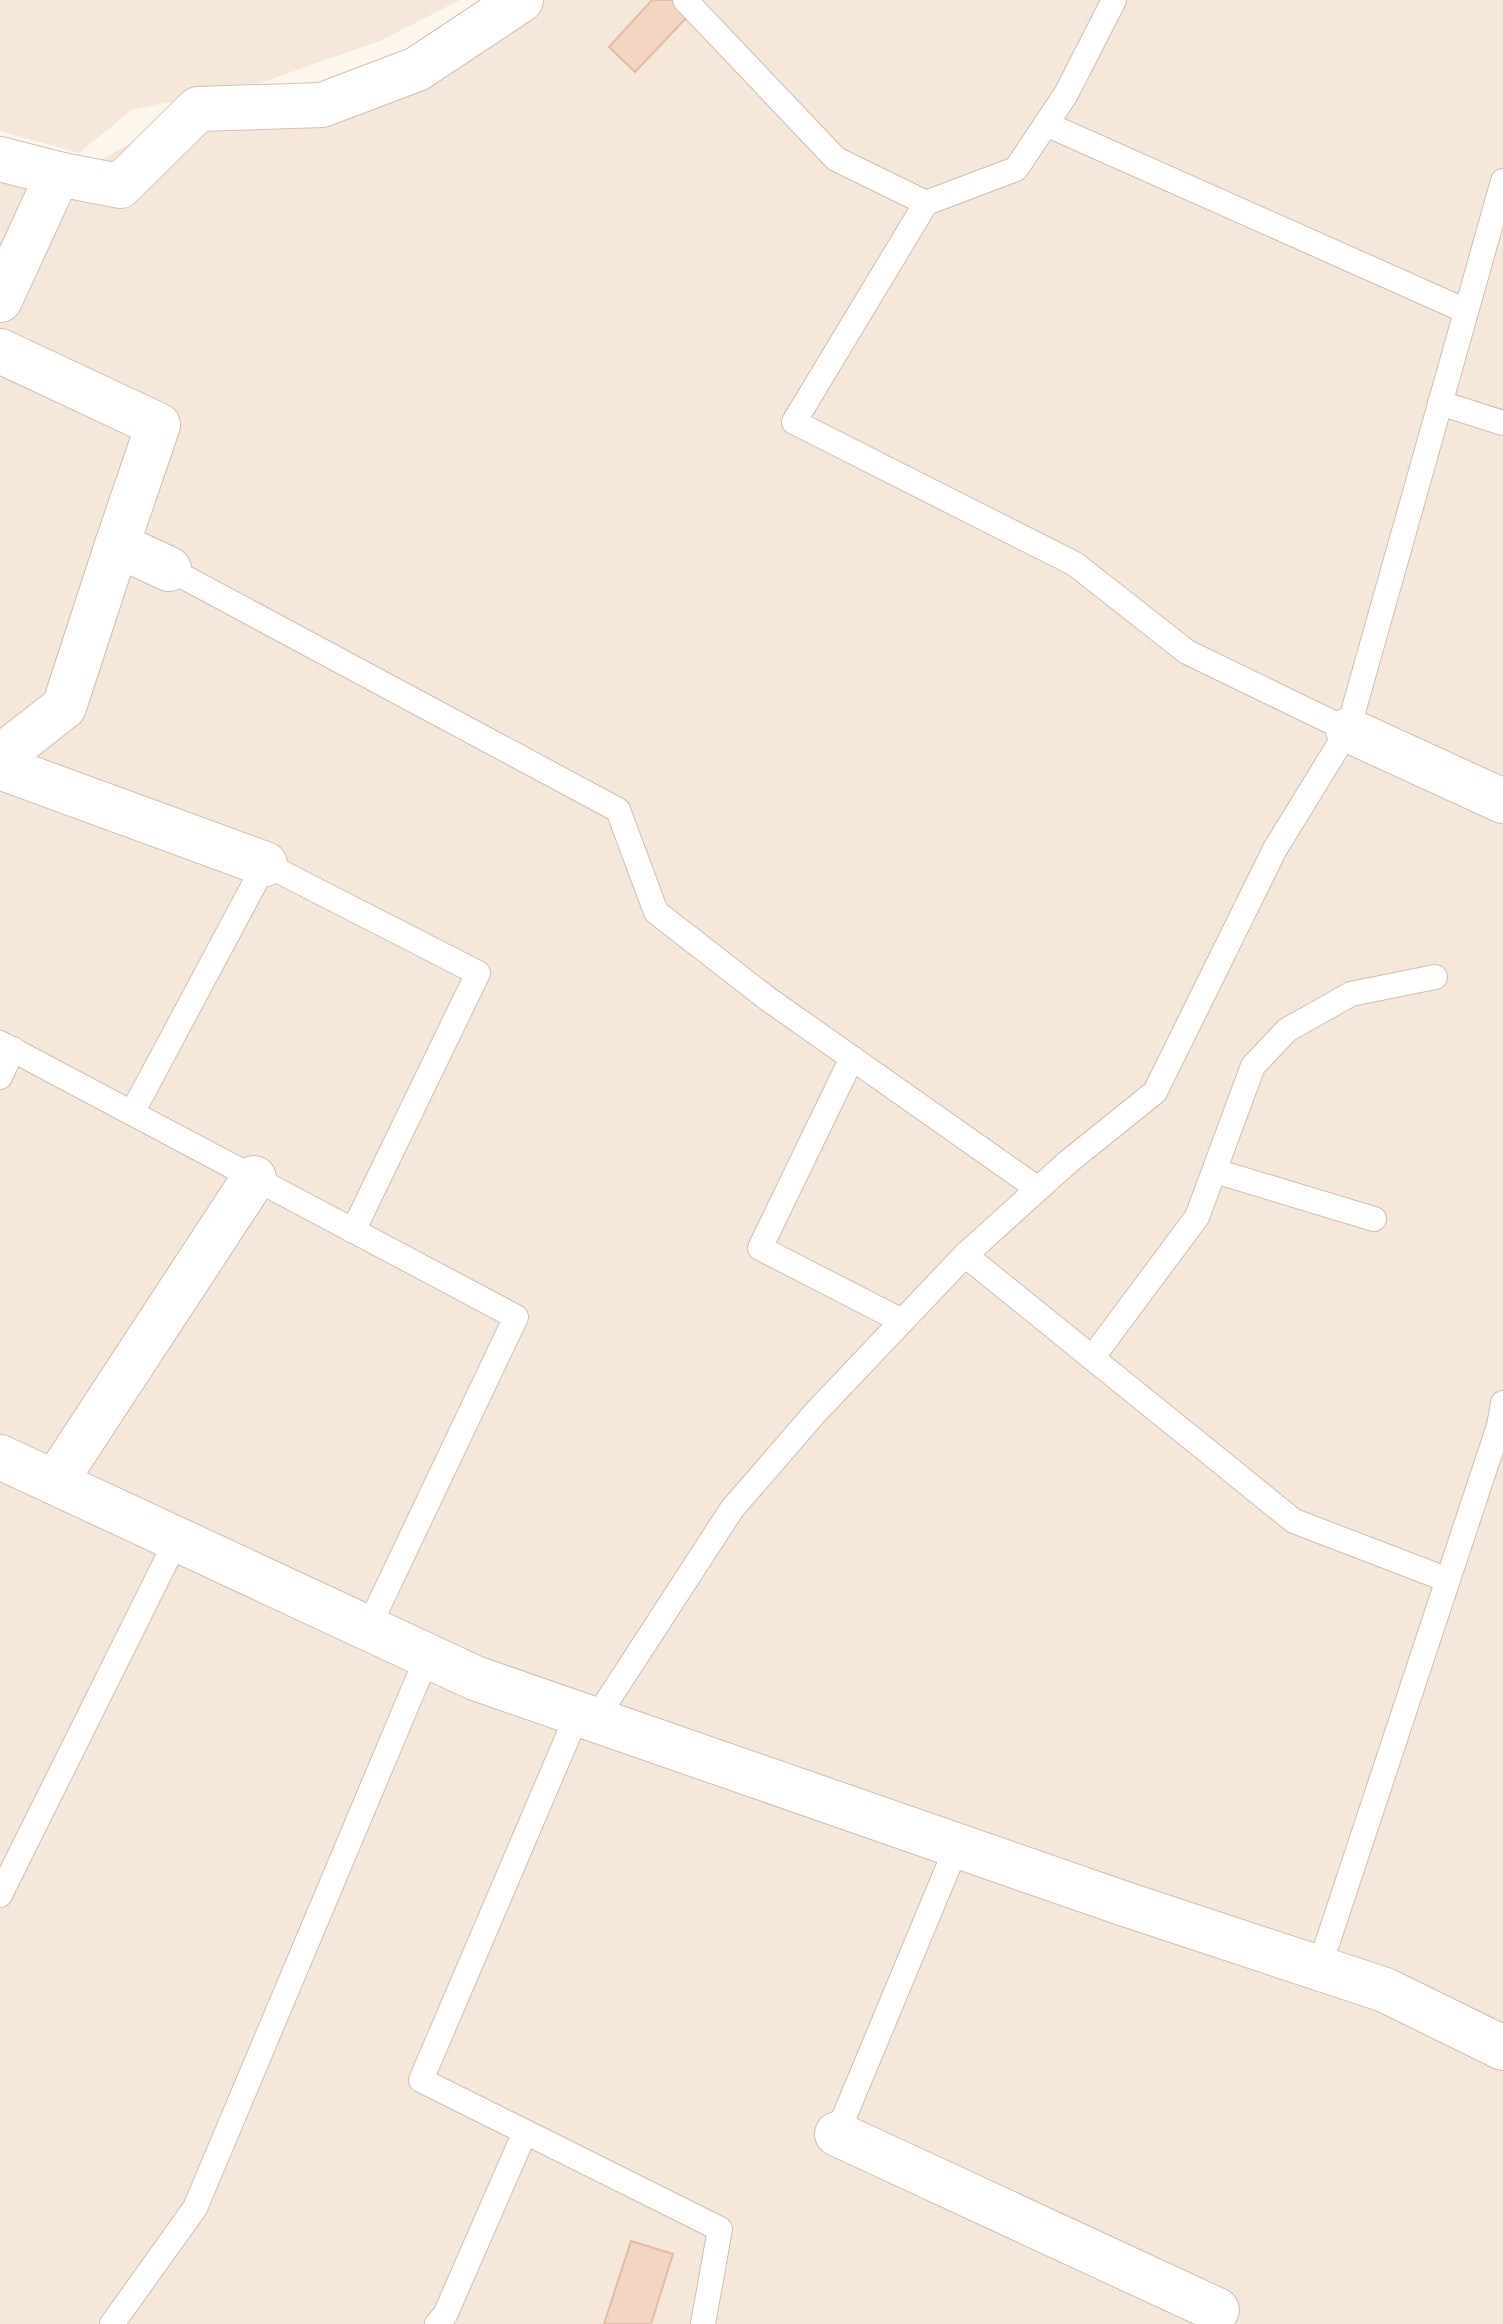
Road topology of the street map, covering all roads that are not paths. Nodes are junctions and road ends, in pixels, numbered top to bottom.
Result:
1 (521, 0) edge
2 (685, 0) edge
3 (1114, 0) edge
4 (1046, 124) junction
5 (0, 159) edge
6 (58, 174) junction
7 (1503, 181) edge
8 (926, 203) junction
9 (0, 300) edge
10 (1466, 311) junction
11 (0, 351) edge
12 (1440, 403) junction
13 (1503, 423) edge
14 (117, 545) junction
15 (169, 569) joint
16 (1348, 730) junction
17 (0, 757) edge
18 (0, 767) edge
19 (1503, 801) edge
20 (265, 864) junction
21 (1435, 977) dead end
22 (6, 1046) edge
23 (852, 1058) junction
24 (0, 1077) edge
25 (132, 1113) junction
26 (1215, 1171) junction
27 (254, 1178) junction
28 (1038, 1189) junction
29 (1374, 1219) dead end
30 (353, 1231) junction
31 (965, 1255) junction
32 (902, 1321) junction
33 (1092, 1358) junction
34 (1503, 1403) edge
35 (0, 1457) edge
36 (55, 1482) junction
37 (177, 1539) junction
38 (1448, 1580) junction
39 (368, 1628) junction
40 (428, 1655) junction
41 (586, 1716) junction
42 (957, 1846) junction
43 (0, 1895) edge
44 (1319, 1968) junction
45 (1503, 2048) edge
46 (525, 2132) junction
47 (837, 2134) joint
48 (1217, 2310) dead end
49 (112, 2324) edge
50 (437, 2324) edge
51 (703, 2324) edge

1 - 6 street
2 - 8 lane
3 - 4 lane
4 - 8 lane
4 - 10 lane
5 - 6 street
6 - 9 street
7 - 10 lane
8 - 16 lane
10 - 12 lane
11 - 14 street
12 - 13 lane
12 - 16 lane
14 - 15 street
14 - 17 street
15 - 23 lane
16 - 19 street
16 - 28 lane
18 - 20 street
20 - 25 lane
20 - 30 lane
21 - 26 lane
22 - 24 lane
22 - 25 lane
23 - 28 lane
23 - 32 lane
25 - 27 lane
26 - 29 lane
26 - 33 lane
27 - 30 lane
27 - 36 street
28 - 31 lane
30 - 39 lane
31 - 32 lane
31 - 33 lane
32 - 41 lane
33 - 38 lane
34 - 38 lane
35 - 36 street
36 - 37 street
37 - 39 street
37 - 43 lane
38 - 44 lane
39 - 40 street
40 - 41 street
40 - 49 lane
41 - 42 street
41 - 46 lane
42 - 44 street
42 - 47 lane
44 - 45 street
46 - 50 lane
46 - 51 lane
47 - 48 street

